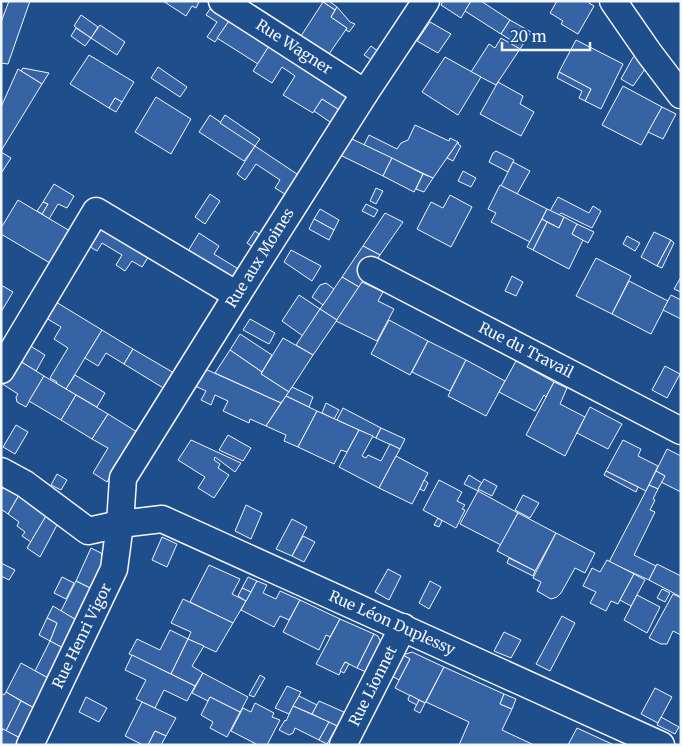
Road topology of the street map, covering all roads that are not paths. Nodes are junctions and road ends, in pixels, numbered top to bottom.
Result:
1 (222, 1) edge
2 (426, 1) edge
3 (613, 1) edge
4 (365, 93) junction
5 (681, 95) edge
6 (371, 270) dead end
7 (237, 295) junction
8 (1, 370) edge
9 (681, 431) edge
10 (1, 471) edge
11 (120, 524) junction
12 (403, 627) junction
13 (30, 745) edge
14 (343, 745) edge
15 (661, 745) edge

1 - 4 street, Rue Wagner
2 - 4 street, Rue aux Moines
3 - 5 street
4 - 7 street, Rue aux Moines
6 - 9 street, Rue du Travail
7 - 8 street
7 - 11 street, Rue aux Moines
10 - 11 street, Rue Léon Duplessy
11 - 12 street, Rue Léon Duplessy
11 - 13 street, Rue Henri Vigor
12 - 14 street, Rue Lionnet
12 - 15 street, Rue Léon Duplessy

